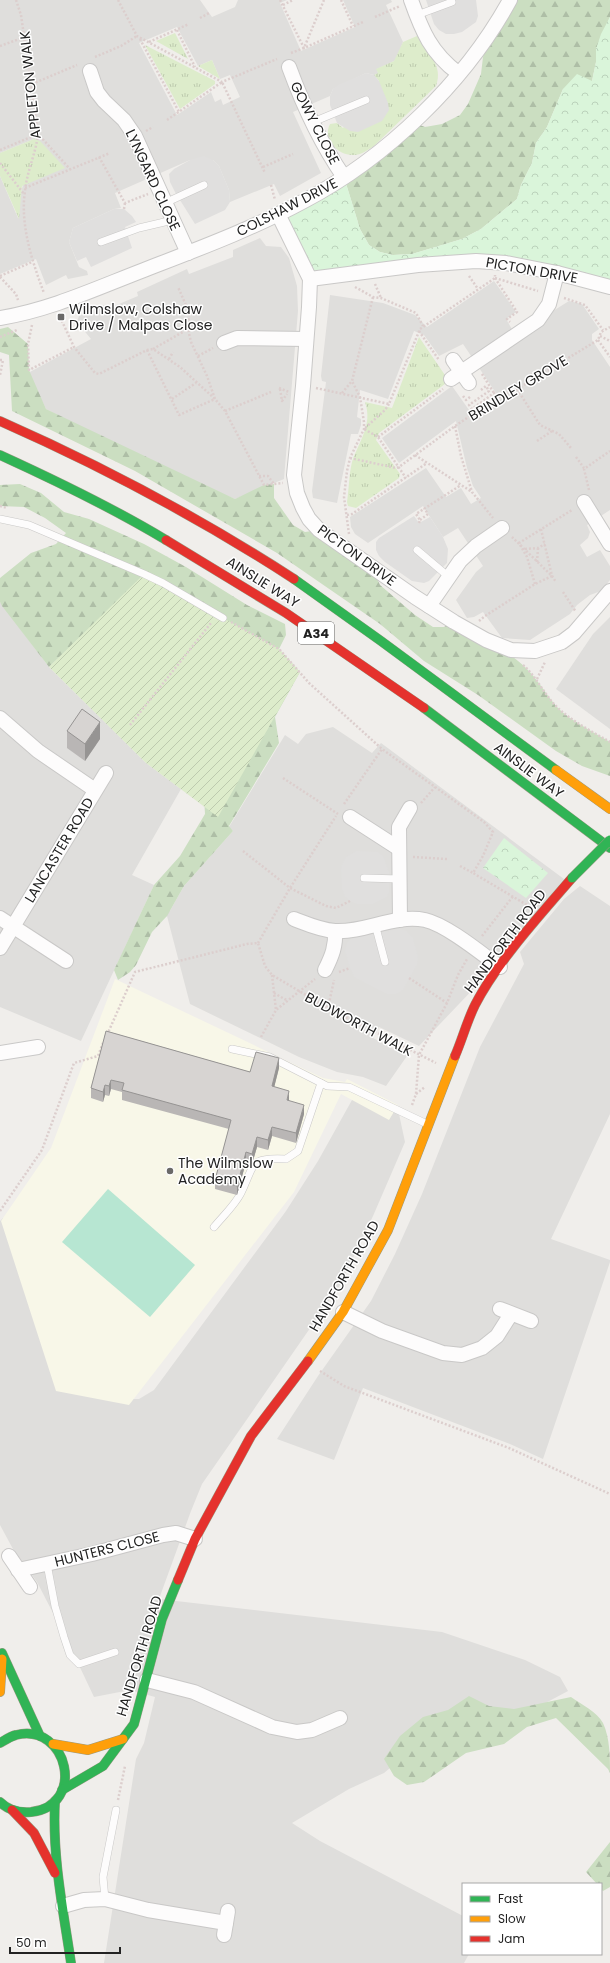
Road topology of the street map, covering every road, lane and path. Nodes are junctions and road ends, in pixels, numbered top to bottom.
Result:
1 (16, 0) edge
2 (118, 0) edge
3 (280, 0) edge
4 (294, 0) edge
5 (324, 0) edge
6 (342, 0) edge
7 (510, 0) edge
8 (412, 1) edge
9 (452, 2) dead end
10 (283, 4) junction
11 (209, 12) dead end
12 (417, 15) junction
13 (375, 17) dead end
14 (200, 18) dead end
15 (363, 22) dead end
16 (189, 24) dead end
17 (353, 26) junction
18 (177, 30) junction
19 (25, 37) junction
20 (140, 38) junction
21 (148, 42) junction
22 (0, 46) edge
23 (304, 48) junction
24 (286, 64) junction
25 (195, 66) junction
26 (458, 73) junction
27 (91, 74) dead end
28 (222, 82) junction
29 (366, 100) dead end
30 (179, 112) junction
31 (166, 120) dead end
32 (313, 122) junction
33 (38, 134) junction
34 (0, 150) edge
35 (110, 153) dead end
36 (293, 154) dead end
37 (99, 157) junction
38 (0, 163) edge
39 (263, 167) junction
40 (70, 169) junction
41 (265, 173) dead end
42 (344, 177) junction
43 (204, 185) dead end
44 (25, 188) junction
45 (159, 189) junction
46 (24, 194) junction
47 (125, 203) junction
48 (165, 203) junction
49 (124, 209) dead end
50 (278, 214) junction
51 (173, 220) junction
52 (100, 242) dead end
53 (188, 253) junction
54 (32, 262) junction
55 (506, 263) junction
56 (557, 273) junction
57 (336, 276) junction
58 (0, 277) edge
59 (495, 278) junction
60 (310, 279) junction
61 (178, 286) dead end
62 (610, 287) edge
63 (552, 295) junction
64 (373, 297) junction
65 (576, 301) dead end
66 (48, 307) junction
67 (24, 313) junction
68 (0, 318) edge
69 (60, 319) dead end
70 (33, 324) dead end
71 (423, 326) junction
72 (610, 327) edge
73 (188, 328) junction
74 (602, 331) junction
75 (517, 335) junction
76 (600, 336) junction
77 (306, 339) junction
78 (598, 340) junction
79 (610, 341) edge
80 (224, 343) dead end
81 (74, 347) junction
82 (152, 348) junction
83 (147, 350) junction
84 (173, 352) dead end
85 (610, 357) edge
86 (169, 359) junction
87 (0, 360) edge
88 (0, 374) edge
89 (453, 374) junction
90 (483, 376) dead end
91 (352, 381) junction
92 (196, 383) junction
93 (469, 383) dead end
94 (303, 386) junction
95 (517, 389) junction
96 (288, 391) joint
97 (270, 392) dead end
98 (343, 393) junction
99 (494, 393) dead end
100 (360, 397) junction
101 (172, 399) junction
102 (215, 399) junction
103 (389, 404) junction
104 (225, 412) junction
105 (0, 421) edge
106 (455, 426) junction
107 (364, 429) junction
108 (553, 431) junction
109 (378, 438) junction
110 (536, 441) dead end
111 (571, 448) dead end
112 (0, 455) edge
113 (416, 455) junction
114 (576, 457) dead end
115 (350, 458) junction
116 (427, 463) junction
117 (399, 467) junction
118 (584, 469) dead end
119 (259, 476) junction
120 (406, 478) junction
121 (461, 485) junction
122 (472, 492) junction
123 (587, 506) dead end
124 (424, 508) junction
125 (347, 515) junction
126 (0, 519) edge
127 (502, 528) junction
128 (541, 529) dead end
129 (349, 530) dead end
130 (519, 544) junction
131 (544, 544) junction
132 (610, 544) edge
133 (538, 548) junction
134 (525, 549) junction
135 (417, 550) dead end
136 (537, 562) junction
137 (552, 576) junction
138 (449, 577) junction
139 (556, 582) dead end
140 (535, 584) junction
141 (610, 591) edge
142 (563, 592) dead end
143 (429, 606) junction
144 (220, 616) junction
145 (583, 623) junction
146 (472, 633) junction
147 (519, 662) dead end
148 (0, 718) edge
149 (130, 725) dead end
150 (610, 742) edge
151 (382, 749) dead end
152 (106, 773) dead end
153 (283, 778) dead end
154 (435, 787) dead end
155 (95, 790) junction
156 (410, 808) joint
157 (610, 809) edge
158 (344, 816) joint
159 (610, 840) edge
160 (610, 848) edge
161 (243, 851) dead end
162 (399, 853) junction
163 (448, 859) dead end
164 (460, 866) dead end
165 (473, 873) dead end
166 (364, 878) dead end
167 (400, 879) junction
168 (514, 895) dead end
169 (350, 901) dead end
170 (0, 918) edge
171 (294, 919) dead end
172 (400, 920) junction
173 (374, 924) junction
174 (13, 928) junction
175 (335, 931) junction
176 (0, 948) edge
177 (473, 948) junction
178 (66, 961) dead end
179 (385, 962) dead end
180 (500, 967) junction
181 (330, 972) junction
182 (272, 975) junction
183 (409, 978) dead end
184 (299, 992) junction
185 (273, 993) junction
186 (288, 1001) junction
187 (447, 1003) junction
188 (328, 1008) junction
189 (276, 1010) junction
190 (260, 1036) dead end
191 (38, 1047) dead end
192 (232, 1049) dead end
193 (0, 1053) edge
194 (419, 1055) junction
195 (450, 1070) junction
196 (321, 1083) junction
197 (429, 1125) junction
198 (0, 1211) edge
199 (214, 1227) dead end
200 (342, 1312) junction
201 (531, 1321) dead end
202 (308, 1362) junction
203 (610, 1494) edge
204 (194, 1539) junction
205 (9, 1556) dead end
206 (47, 1564) junction
207 (18, 1570) junction
208 (30, 1587) dead end
209 (0, 1640) edge
210 (115, 1652) dead end
211 (2, 1653) junction
212 (147, 1680) junction
213 (0, 1692) edge
214 (340, 1718) dead end
215 (40, 1736) junction
216 (124, 1739) junction
217 (0, 1743) edge
218 (53, 1744) junction
219 (62, 1790) junction
220 (55, 1800) junction
221 (0, 1802) edge
222 (12, 1810) junction
223 (116, 1810) dead end
224 (56, 1876) junction
225 (105, 1899) junction
226 (64, 1906) junction
227 (226, 1923) dead end
228 (71, 1963) edge

1 - 19 path, APPLETON WALK
2 - 20 path
3 - 10 path
4 - 10 path
5 - 23 path
6 - 17 path
7 - 26 street, COLSHAW DRIVE
8 - 12 street
8 - 13 path
9 - 12 lane
10 - 23 path
11 - 14 path
12 - 26 street
15 - 17 path
16 - 18 path
17 - 23 path
18 - 21 path
18 - 25 path
19 - 22 path
19 - 33 path, APPLETON WALK
20 - 21 path
20 - 30 path
21 - 25 path
23 - 24 path
24 - 28 path
24 - 32 street, GOWY CLOSE
25 - 28 path
26 - 42 street, COLSHAW DRIVE
27 - 45 street, LYNGARD CLOSE
28 - 30 path
28 - 39 path
29 - 32 lane
30 - 31 path
32 - 42 street, GOWY CLOSE
33 - 34 path
33 - 40 path
33 - 44 path, APPLETON WALK
35 - 37 path
36 - 39 path
37 - 40 path
37 - 47 path
38 - 46 path
39 - 41 path
40 - 44 path
42 - 50 street, COLSHAW DRIVE
43 - 48 lane
44 - 46 path, APPLETON WALK
45 - 47 path
45 - 48 street, LYNGARD CLOSE
46 - 54 path, APPLETON WALK
47 - 49 path
48 - 51 street, LYNGARD CLOSE
50 - 53 street, COLSHAW DRIVE
50 - 60 street, PICTON DRIVE
51 - 52 lane
51 - 53 street, LYNGARD CLOSE
53 - 66 street, COLSHAW DRIVE
54 - 58 path
54 - 66 path, APPLETON WALK
55 - 56 street, PICTON DRIVE
55 - 57 street, PICTON DRIVE
55 - 59 path
56 - 62 street, PICTON DRIVE
56 - 63 street
57 - 60 street, PICTON DRIVE
57 - 64 path
58 - 67 path
59 - 63 path
59 - 71 path
59 - 75 path
60 - 77 street, PICTON DRIVE
61 - 73 path
63 - 75 street
64 - 71 path
64 - 91 path
65 - 74 path
66 - 67 street, COLSHAW DRIVE
67 - 68 street, COLSHAW DRIVE
69 - 81 path
70 - 81 path
71 - 103 path
72 - 74 path
73 - 82 path
73 - 102 path
74 - 76 path
75 - 89 street
76 - 78 path
76 - 79 path
77 - 80 street
77 - 94 street, PICTON DRIVE
78 - 85 path
78 - 95 path, BRINDLEY GROVE
81 - 83 path
82 - 83 path
82 - 86 path
83 - 101 path
84 - 86 path
86 - 92 path
87 - 88 path
89 - 93 street
89 - 109 path
90 - 99 path
91 - 98 path
91 - 100 path
92 - 101 path
92 - 102 path
94 - 98 path
94 - 143 street, PICTON DRIVE
95 - 106 path, BRINDLEY GROVE
95 - 108 path
96 - 96 path
97 - 104 path
98 - 100 path
100 - 103 path
100 - 107 path
101 - 102 path
102 - 104 path
103 - 107 path
104 - 119 path
105 - 157 main road, AINSLIE WAY / A34
106 - 113 path
106 - 122 path, BRINDLEY GROVE
107 - 109 path
107 - 115 path
108 - 110 path
108 - 111 path
109 - 117 path
112 - 160 main road, AINSLIE WAY / A34
113 - 116 path, BRINDLEY GROVE
113 - 117 path
114 - 118 path
115 - 117 path
115 - 125 path
116 - 120 path
116 - 121 path, BRINDLEY GROVE
117 - 120 path
119 - 119 path
120 - 125 path
121 - 122 path, BRINDLEY GROVE
121 - 124 path
122 - 127 path, BRINDLEY GROVE
123 - 132 street
124 - 124 path
125 - 129 path
126 - 144 lane
127 - 130 path, BRINDLEY GROVE
127 - 138 street
128 - 131 path
130 - 134 path, BRINDLEY GROVE
130 - 140 path
131 - 133 path
131 - 137 path
133 - 134 path
133 - 136 path
134 - 136 path, BRINDLEY GROVE
135 - 138 lane
136 - 137 path, BRINDLEY GROVE
137 - 139 path
137 - 140 path
138 - 143 street
140 - 146 path
141 - 145 street, PICTON DRIVE
142 - 145 path
143 - 146 street, PICTON DRIVE
144 - 149 path
144 - 151 path
145 - 146 street, PICTON DRIVE
147 - 150 path
148 - 155 street
152 - 155 street, LANCASTER ROAD
153 - 158 path
154 - 156 path
155 - 174 street, LANCASTER ROAD
156 - 162 street
158 - 162 street
159 - 180 main road, HANDFORTH ROAD, bridge
161 - 169 path
162 - 163 path
162 - 167 street
164 - 165 path
166 - 167 lane
167 - 172 street
168 - 177 path, BUDWORTH WALK
170 - 174 street
171 - 175 street
172 - 173 street
172 - 177 street
173 - 175 street
173 - 179 lane
174 - 176 street, LANCASTER ROAD
174 - 178 street
175 - 181 street
177 - 180 street
177 - 187 path, BUDWORTH WALK
180 - 195 main road, HANDFORTH ROAD
181 - 184 path
181 - 188 path
182 - 184 path, BUDWORTH WALK
182 - 185 path, BUDWORTH WALK
182 - 198 path, BUDWORTH WALK
183 - 187 path
184 - 186 path, BUDWORTH WALK
184 - 188 path, BUDWORTH WALK
185 - 186 path
185 - 189 path, BUDWORTH WALK
186 - 189 path, BUDWORTH WALK
187 - 194 path, BUDWORTH WALK
188 - 194 path, BUDWORTH WALK
189 - 190 path
191 - 193 street
192 - 196 lane
194 - 195 path, BUDWORTH WALK
195 - 197 main road, HANDFORTH ROAD
196 - 197 lane
196 - 199 lane
197 - 200 main road, HANDFORTH ROAD
200 - 201 street
200 - 202 main road, HANDFORTH ROAD
202 - 203 path
202 - 204 main road, HANDFORTH ROAD
204 - 206 street, HUNTERS CLOSE
204 - 212 main road, HANDFORTH ROAD
205 - 207 street
206 - 207 street, HUNTERS CLOSE
206 - 210 lane
207 - 208 street
209 - 211 main road
211 - 213 main road
211 - 215 main road
212 - 214 street
212 - 216 main road, HANDFORTH ROAD
215 - 217 main road
215 - 218 main road
216 - 218 main road, HANDFORTH ROAD
216 - 219 main road, HANDFORTH ROAD
218 - 219 main road
219 - 220 main road
220 - 222 main road
220 - 224 main road
221 - 222 main road
222 - 224 main road
223 - 225 lane
224 - 226 main road
225 - 226 street
225 - 227 street
226 - 228 main road

